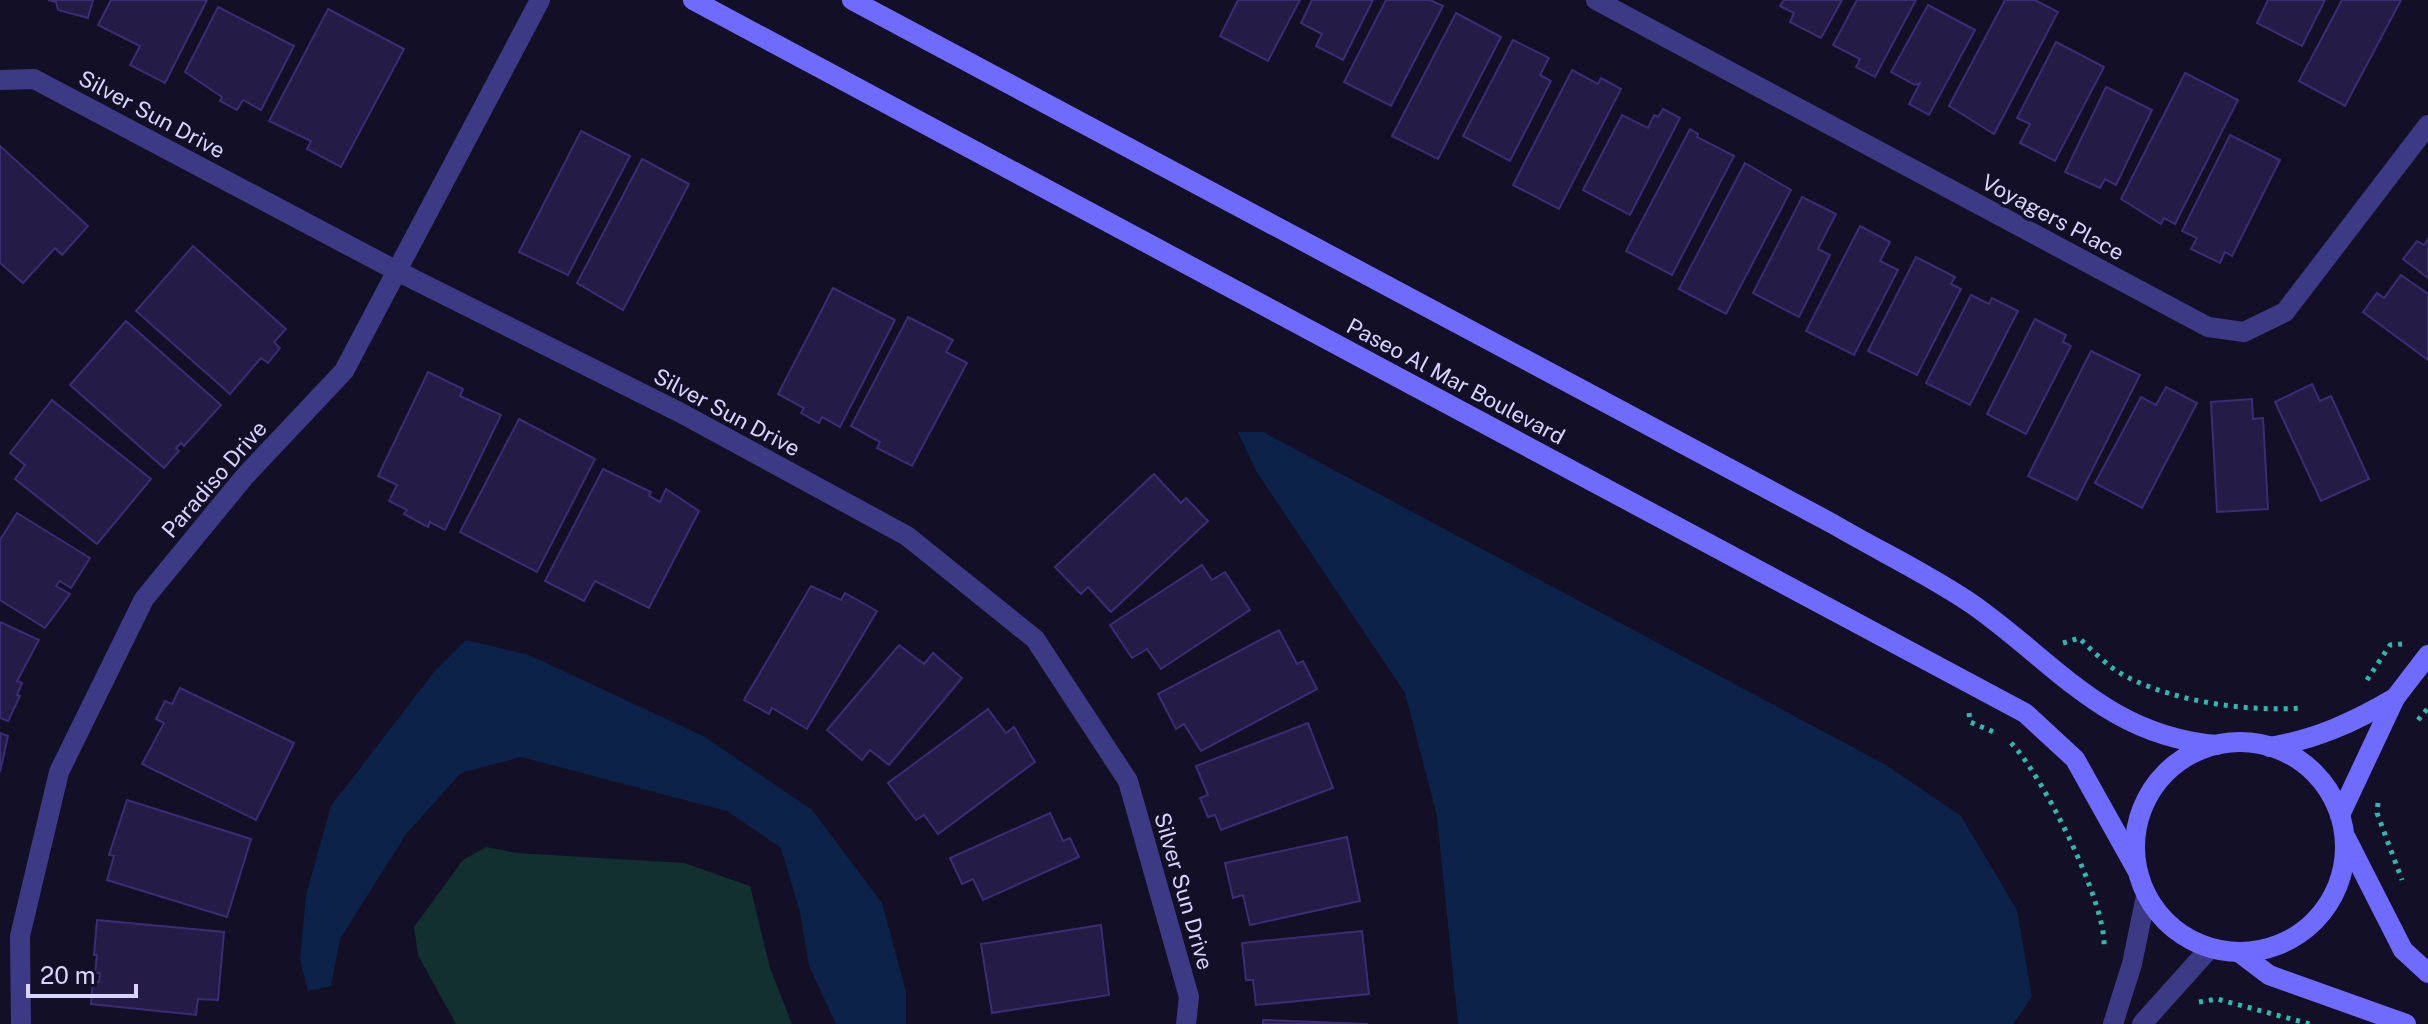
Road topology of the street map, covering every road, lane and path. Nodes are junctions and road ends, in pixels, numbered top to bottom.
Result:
1 (540, 0) edge
2 (693, 0) edge
3 (852, 0) edge
4 (1596, 0) edge
5 (0, 80) edge
6 (2428, 125) edge
7 (395, 270) junction
8 (2079, 638) dead end
9 (2390, 645) dead end
10 (2428, 655) edge
11 (2360, 689) dead end
12 (2395, 698) junction
13 (2313, 707) dead end
14 (2428, 708) edge
15 (1970, 722) dead end
16 (2410, 731) dead end
17 (2217, 745) junction
18 (2270, 747) junction
19 (2379, 799) dead end
20 (2340, 815) junction
21 (2344, 836) junction
22 (2137, 870) junction
23 (2408, 891) dead end
24 (2146, 896) junction
25 (2210, 948) junction
26 (2240, 953) junction
27 (2104, 956) dead end
28 (2428, 973) edge
29 (2196, 1002) dead end
30 (21, 1024) edge
31 (1186, 1024) edge
32 (2113, 1024) edge
33 (2142, 1024) edge
34 (2310, 1024) edge
35 (2406, 1024) edge

1 - 7 street, Paradiso Drive
2 - 22 main road, Paseo Al Mar Boulevard
3 - 17 main road
4 - 6 street, Voyagers Place
5 - 7 street, Silver Sun Drive
7 - 30 street, Paradiso Drive
7 - 31 street, Silver Sun Drive
8 - 13 path
9 - 11 path
10 - 12 main road
12 - 18 main road
12 - 20 main road
14 - 16 path
15 - 27 path
17 - 18 main road
17 - 22 main road
18 - 20 main road
19 - 23 path
20 - 21 main road
21 - 26 main road
21 - 28 main road
22 - 24 main road
24 - 25 main road
24 - 32 street
25 - 26 main road
25 - 33 street
26 - 35 main road
29 - 34 path

